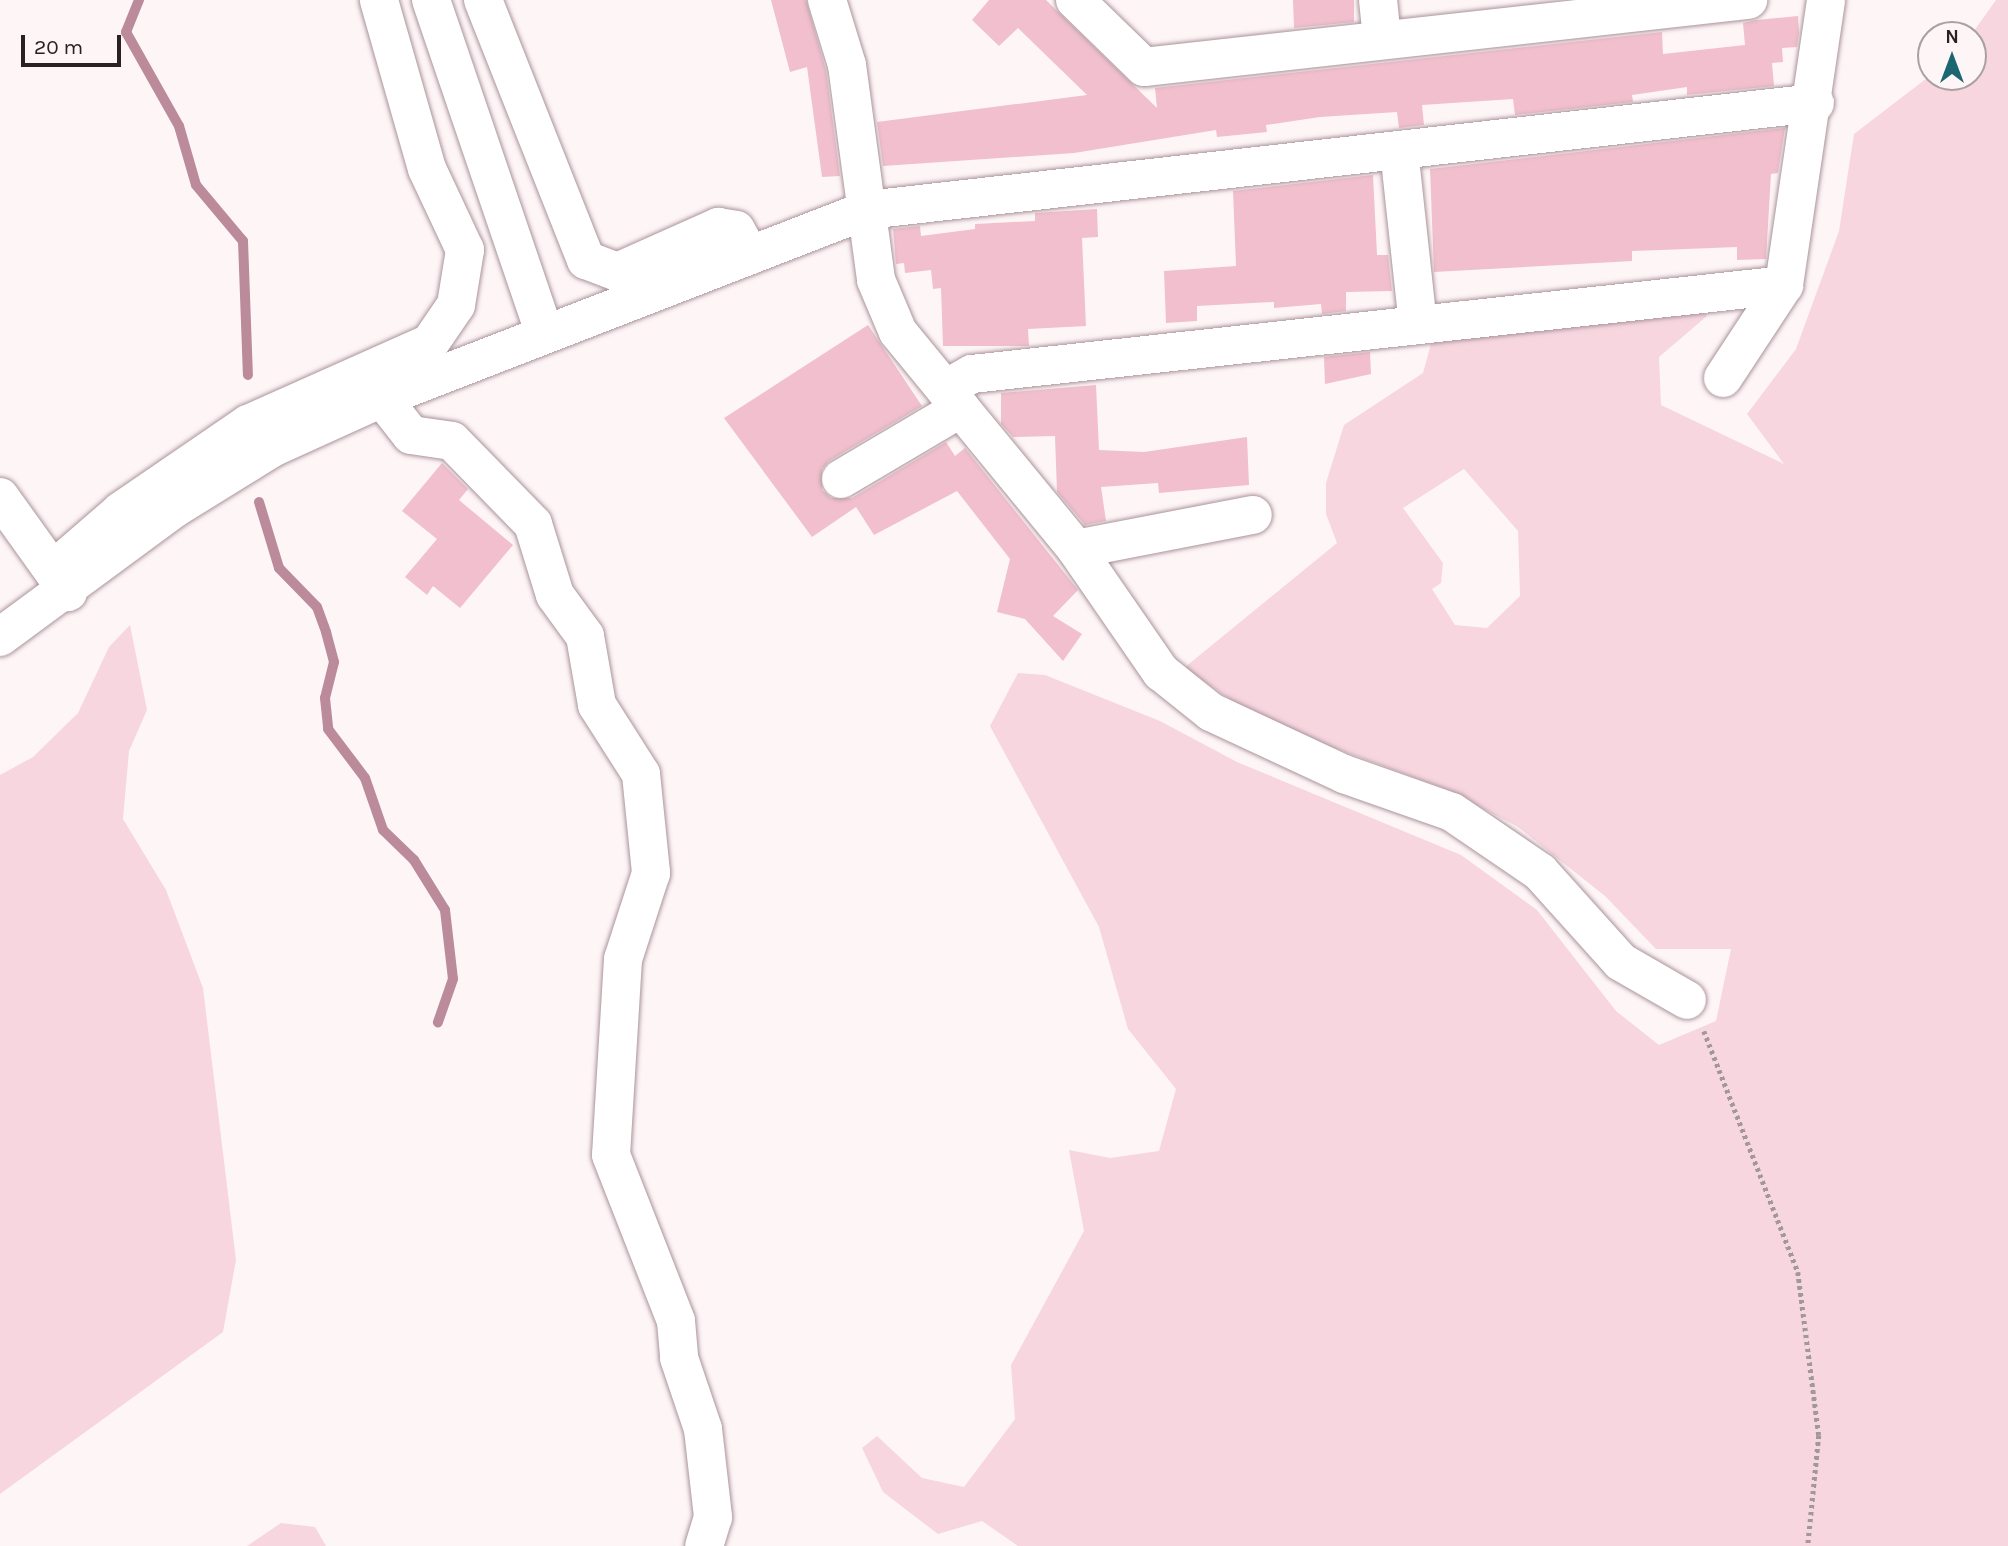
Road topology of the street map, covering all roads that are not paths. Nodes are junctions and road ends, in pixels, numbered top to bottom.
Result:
1 (379, 0) edge
2 (431, 0) edge
3 (483, 0) edge
4 (827, 0) edge
5 (1074, 0) edge
6 (1378, 0) edge
7 (1748, 0) edge
8 (1826, 0) edge
9 (1666, 4) edge
10 (1382, 39) junction
11 (1815, 103) junction
12 (1399, 150) junction
13 (867, 210) junction
14 (750, 256) junction
15 (1784, 285) junction
16 (1418, 325) junction
17 (545, 334) junction
18 (1723, 378) dead end
19 (382, 398) junction
20 (953, 398) junction
21 (841, 479) dead end
22 (0, 497) edge
23 (1253, 515) dead end
24 (1076, 549) junction
25 (60, 581) junction
26 (0, 637) edge
27 (1687, 1000) road end
28 (704, 1546) edge

1 - 25 street
2 - 17 street
3 - 14 street
4 - 13 street
5 - 10 street
6 - 10 street
7 - 9 street
8 - 11 street
9 - 10 street
11 - 12 street
11 - 15 street
12 - 13 street
12 - 16 street
13 - 14 street
13 - 20 street
14 - 17 street
15 - 16 street
15 - 18 street
16 - 20 street
17 - 19 street
19 - 25 street
19 - 28 street
20 - 21 street
20 - 24 street
22 - 25 street
23 - 24 street
24 - 27 street
25 - 26 street

